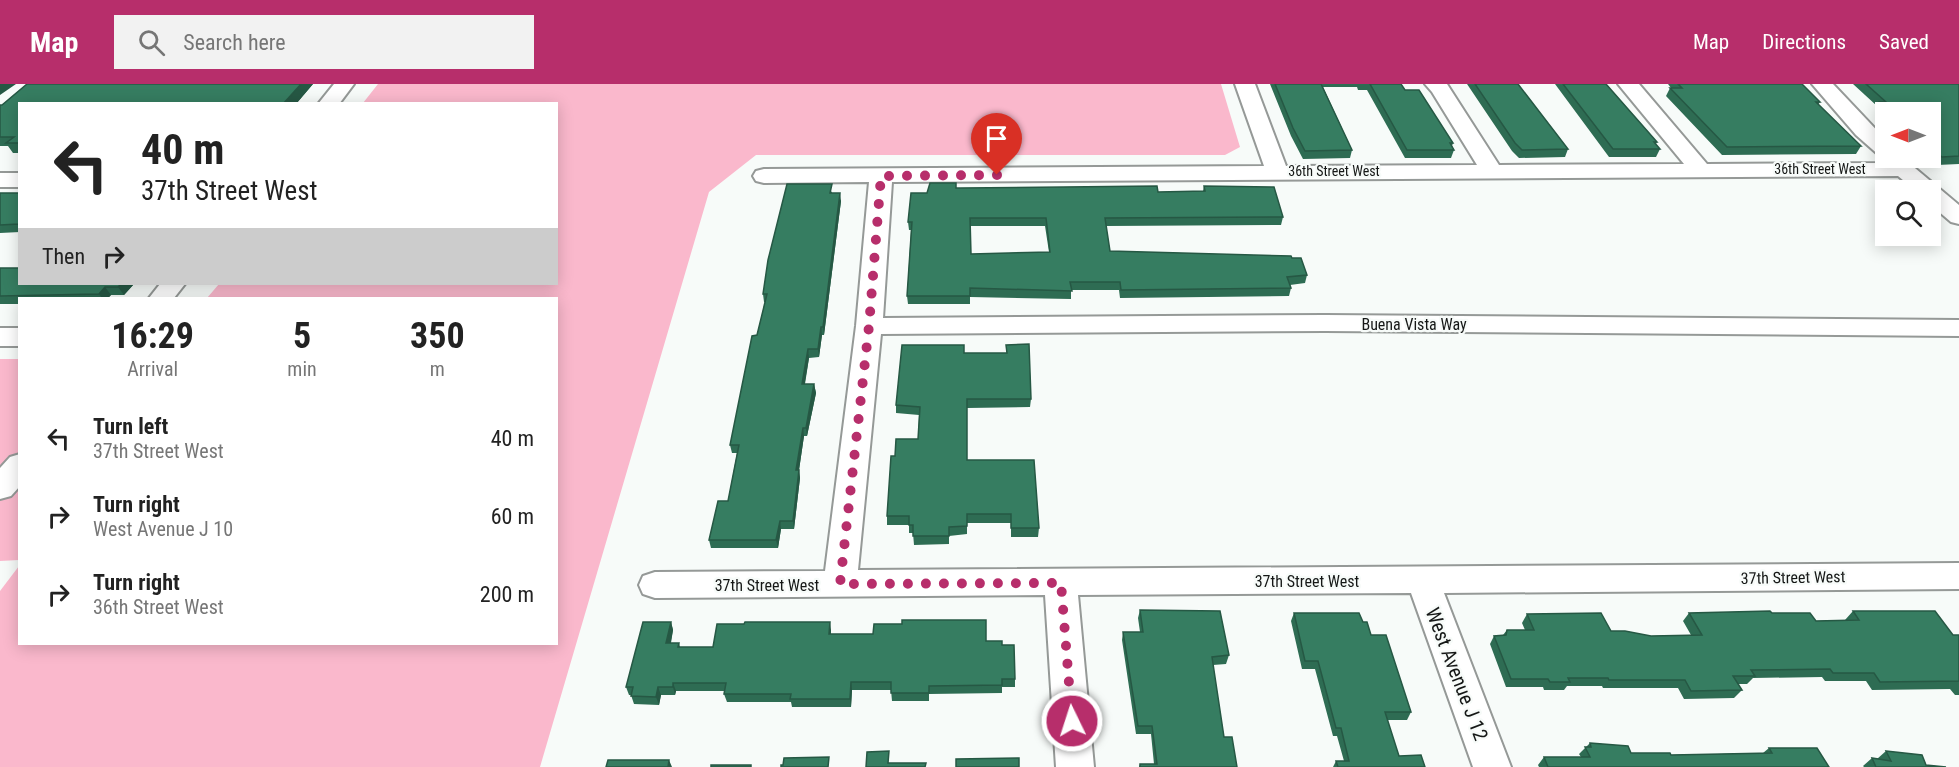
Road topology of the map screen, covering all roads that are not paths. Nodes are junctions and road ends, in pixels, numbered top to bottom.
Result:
1 (344, 84) edge
2 (1245, 84) edge
3 (1435, 84) edge
4 (1628, 84) edge
5 (1822, 84) edge
6 (330, 102) edge
7 (1875, 142) edge
8 (1875, 164) edge
9 (1903, 168) edge
10 (1700, 169) junction
11 (1276, 171) junction
12 (1492, 171) junction
13 (764, 176) dead end
14 (881, 176) junction
15 (0, 180) edge
16 (18, 180) edge
17 (1916, 180) edge
18 (1941, 201) edge
19 (1959, 217) edge
20 (173, 285) edge
21 (162, 297) edge
22 (869, 326) junction
23 (1959, 328) edge
24 (0, 337) edge
25 (18, 337) edge
26 (18, 467) edge
27 (0, 488) edge
28 (1959, 576) edge
29 (1423, 580) junction
30 (1061, 583) junction
31 (840, 584) junction
32 (655, 585) dead end
33 (1075, 767) edge
34 (1492, 767) edge

1 - 6 street
2 - 11 street
3 - 12 street
4 - 10 street
5 - 7 street
8 - 10 street, 36th Street West
9 - 17 street
10 - 12 street, 36th Street West
11 - 12 street, 36th Street West
11 - 14 street, 36th Street West
13 - 14 street, 36th Street West
14 - 22 street
15 - 16 street
18 - 19 street
20 - 21 street
22 - 23 street, Buena Vista Way
22 - 31 street
24 - 25 street
26 - 27 street
28 - 29 street, 37th Street West
29 - 30 street, 37th Street West
29 - 34 street, West Avenue J 12
30 - 31 street, 37th Street West
30 - 33 street
31 - 32 street, 37th Street West

